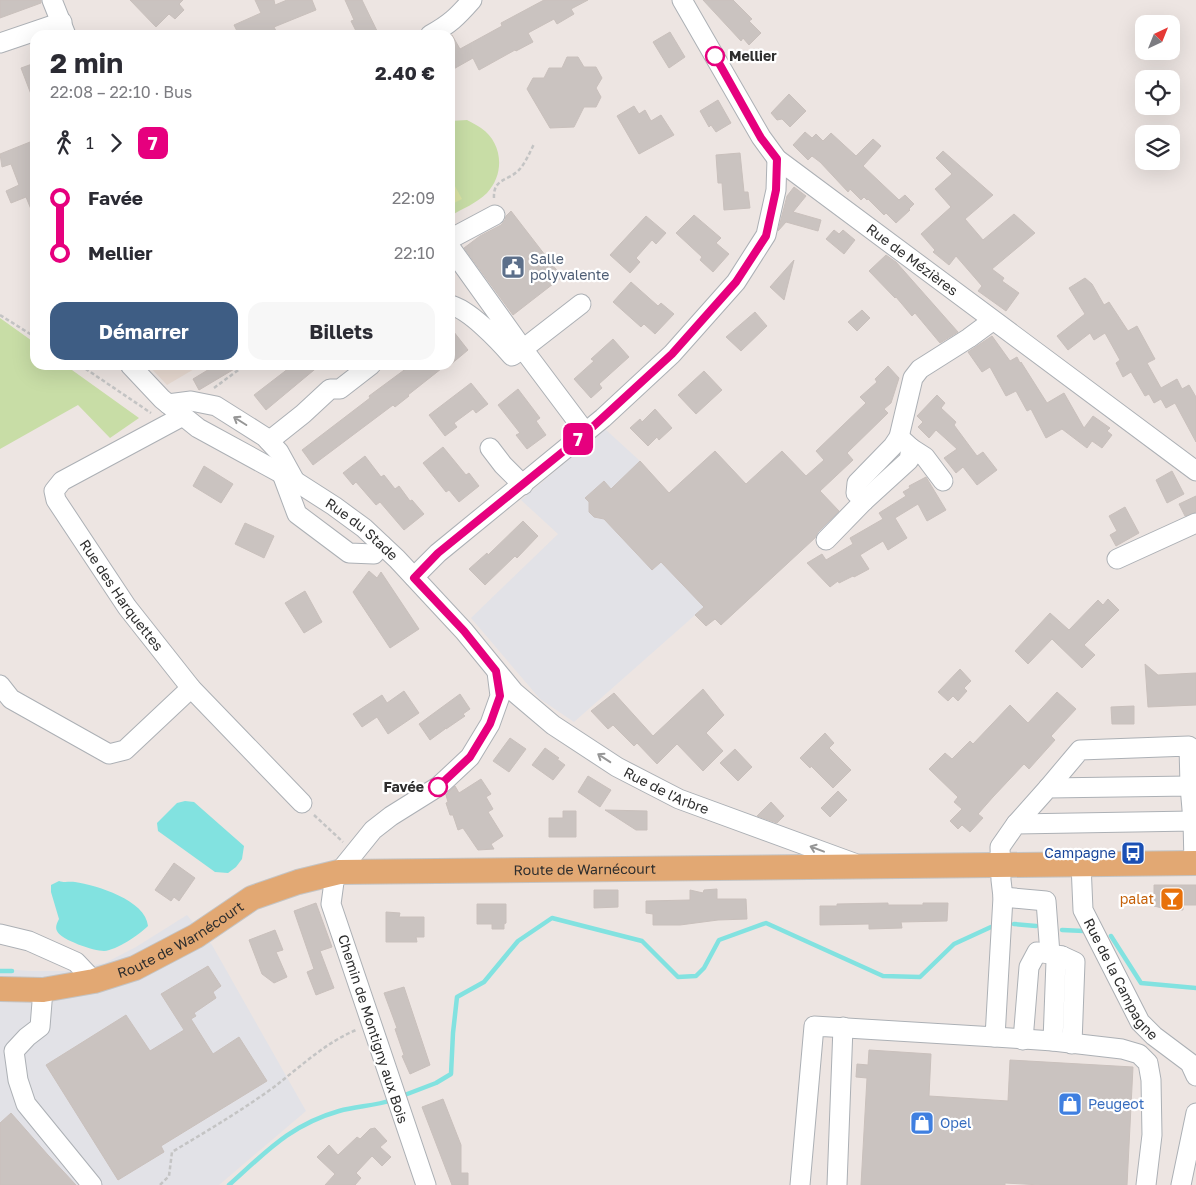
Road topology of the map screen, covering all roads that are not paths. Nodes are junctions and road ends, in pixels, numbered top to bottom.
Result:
1 (52, 0) edge
2 (472, 0) edge
3 (682, 0) edge
4 (64, 29) edge
5 (440, 30) edge
6 (30, 36) edge
7 (0, 43) edge
8 (777, 159) junction
9 (494, 215) road end
10 (455, 236) edge
11 (455, 254) edge
12 (581, 304) dead end
13 (455, 306) edge
14 (992, 321) junction
15 (523, 349) junction
16 (135, 370) edge
17 (365, 370) edge
18 (165, 402) junction
19 (183, 416) junction
20 (586, 433) junction
21 (269, 441) junction
22 (904, 442) junction
23 (490, 448) dead end
24 (1196, 471) edge
25 (289, 478) junction
26 (943, 481) dead end
27 (523, 485) junction
28 (1196, 523) edge
29 (826, 540) dead end
30 (382, 545) junction
31 (1117, 559) dead end
32 (414, 578) junction
33 (496, 671) junction
34 (0, 685) edge
35 (191, 688) junction
36 (1190, 786) junction
37 (1048, 788) junction
38 (302, 803) road end
39 (1193, 821) junction
40 (1016, 824) junction
41 (1195, 863) edge
42 (1081, 864) junction
43 (1001, 865) junction
44 (862, 866) junction
45 (340, 872) junction
46 (1003, 898) junction
47 (0, 934) edge
48 (1056, 955) junction
49 (94, 981) junction
50 (0, 989) edge
51 (43, 990) junction
52 (843, 1027) junction
53 (995, 1038) junction
54 (1023, 1040) junction
55 (1052, 1041) junction
56 (1072, 1044) junction
57 (1196, 1076) edge
58 (1196, 1114) edge
59 (422, 1183) edge
60 (92, 1185) edge
61 (800, 1185) edge
62 (837, 1185) edge
63 (1146, 1185) edge
64 (1181, 1185) edge

1 - 4 street
2 - 5 street
3 - 8 street, Rue de Mézières
6 - 7 street
8 - 14 street, Rue de Mézières
8 - 20 street
9 - 10 street
11 - 15 street
12 - 15 street
13 - 15 street
14 - 22 street
14 - 24 street, Rue de Mézières
15 - 20 street
16 - 18 street, Rue du Stade
17 - 21 street
18 - 19 street, Rue du Stade
21 -> 18 street
19 - 25 street, Rue du Stade
19 - 35 street, Rue des Harquettes
20 - 27 street
21 - 25 street
22 - 26 street
22 - 29 street
23 - 27 street
25 - 30 street, Rue du Stade
25 - 30 street
27 - 32 street
28 - 31 street
30 - 32 street, Rue du Stade
32 - 33 street, Rue du Stade
44 -> 33 street, Rue de l'Arbre
33 - 45 street, Rue du Stade
34 - 35 street
35 - 38 street, Rue des Harquettes
36 - 37 street
36 - 37 street
36 - 39 street
37 - 40 street
39 - 40 street
39 - 41 street
40 - 43 street
41 - 42 main road, Route de Warnécourt
42 - 43 main road, Route de Warnécourt
42 - 57 street, Rue de la Campagne
43 - 44 main road, Route de Warnécourt
43 - 46 street
44 - 45 main road, Route de Warnécourt
45 - 49 main road, Route de Warnécourt
45 - 59 street, Chemin de Montigny aux Bois
46 - 48 street
46 - 53 street
47 - 49 street
48 - 54 street
48 - 55 street
48 - 56 street
49 - 51 main road, Route de Warnécourt
50 - 51 main road, Route de Warnécourt
51 - 60 street
52 - 53 street
52 - 61 street
52 - 62 street
53 - 54 street
54 - 55 street
55 - 56 street
56 - 63 street
58 - 64 street

